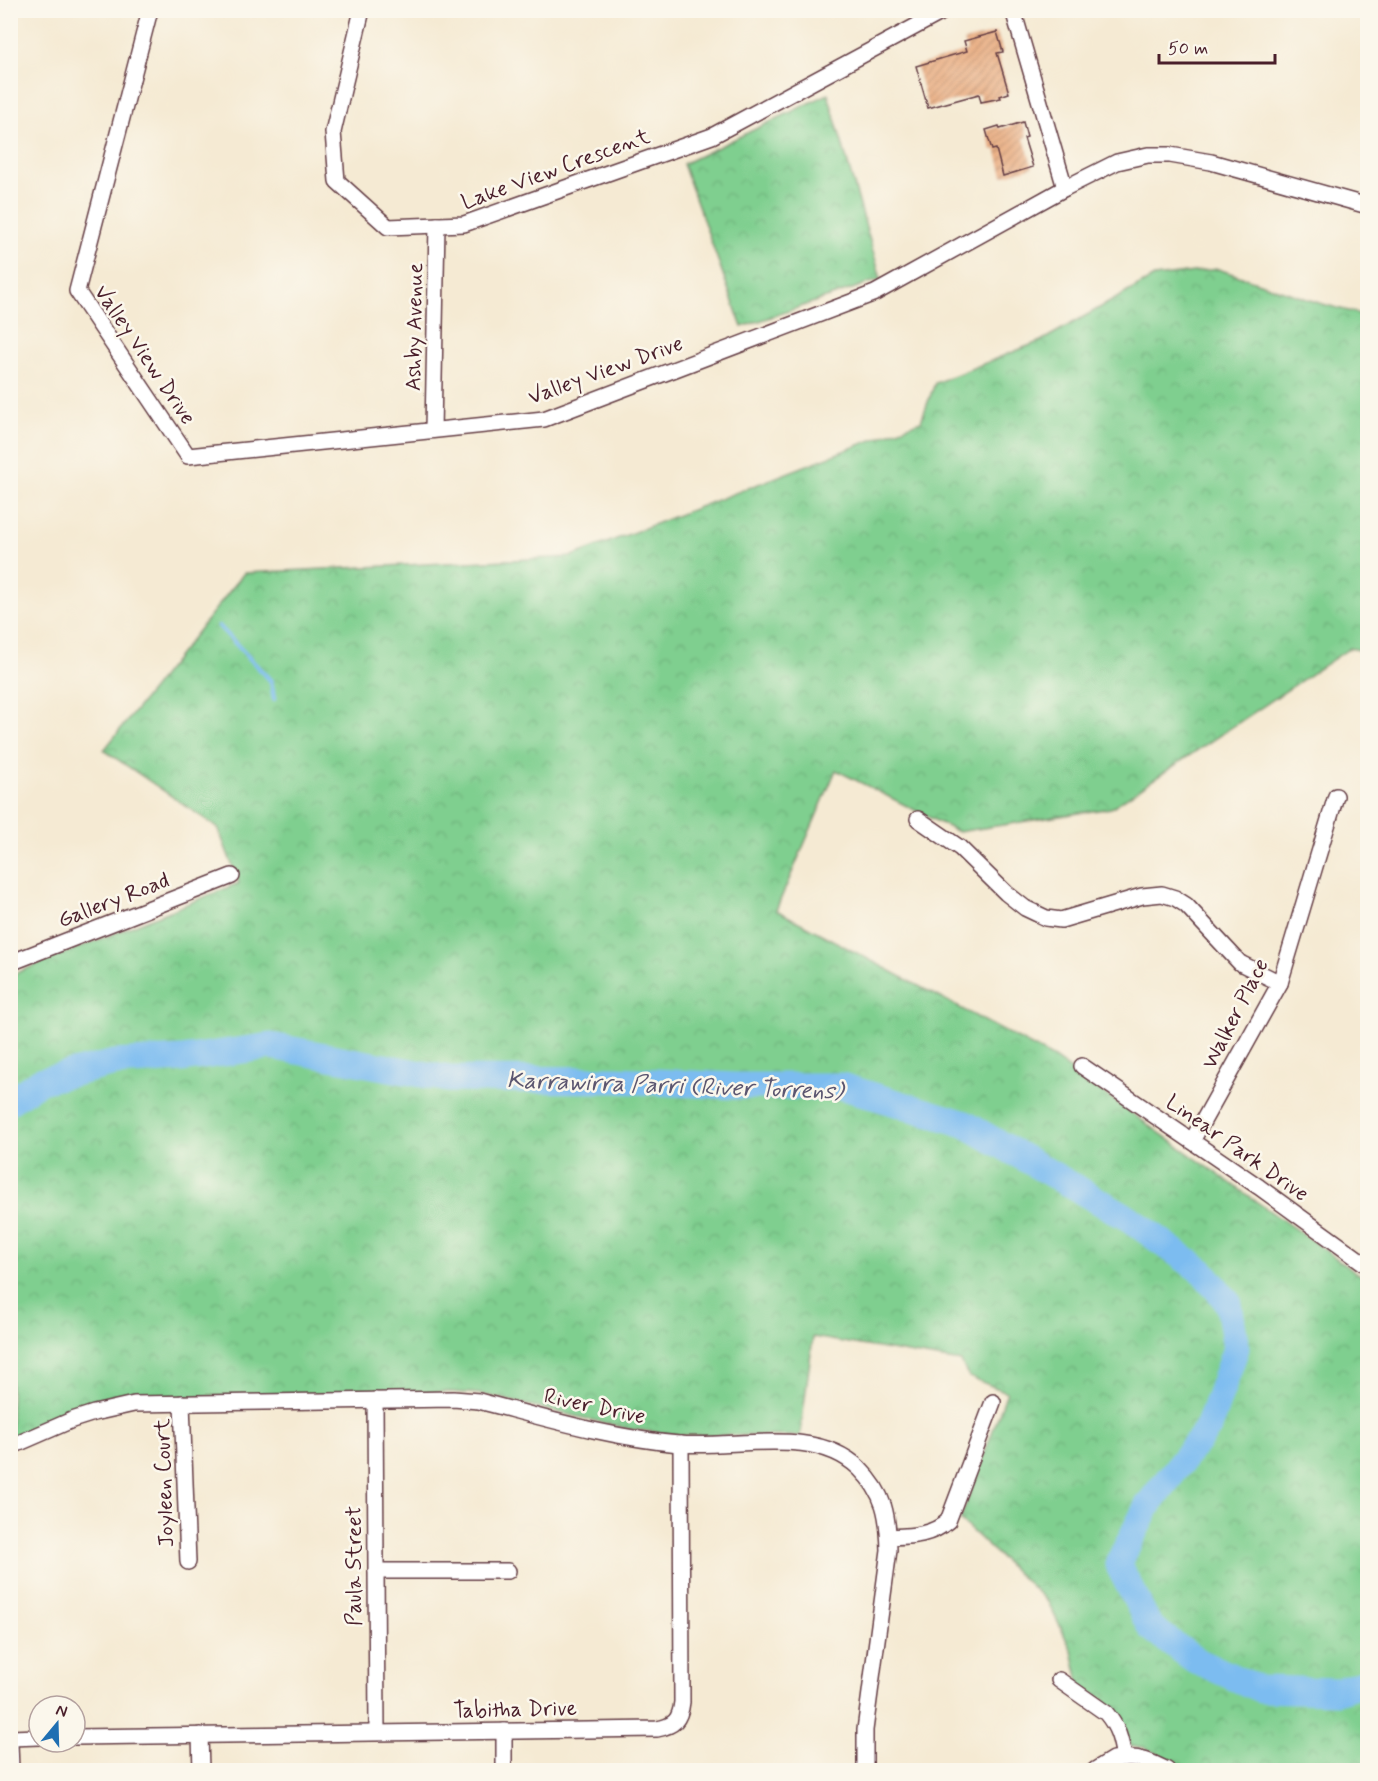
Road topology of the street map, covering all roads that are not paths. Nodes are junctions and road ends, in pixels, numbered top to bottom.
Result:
1 (150, 10) edge
2 (362, 10) edge
3 (946, 10) edge
4 (1013, 10) edge
5 (1065, 188) junction
6 (1368, 206) edge
7 (437, 225) junction
8 (433, 430) junction
9 (1336, 796) dead end
10 (918, 819) dead end
11 (232, 876) dead end
12 (10, 963) edge
13 (1280, 983) junction
14 (1082, 1066) dead end
15 (1191, 1141) junction
16 (1368, 1266) edge
17 (375, 1400) junction
18 (993, 1402) dead end
19 (182, 1403) junction
20 (681, 1444) junction
21 (10, 1447) edge
22 (889, 1537) junction
23 (188, 1562) dead end
24 (376, 1571) junction
25 (508, 1571) dead end
26 (1059, 1680) dead end
27 (504, 1731) junction
28 (377, 1732) junction
29 (200, 1736) junction
30 (27, 1737) edge
31 (87, 1737) edge
32 (10, 1738) edge
33 (10, 1743) edge
34 (1124, 1758) junction
35 (11, 1770) edge
36 (201, 1770) edge
37 (504, 1770) edge
38 (865, 1770) edge
39 (1095, 1770) edge
40 (1167, 1770) edge

1 - 8 street, Valley View Drive
2 - 7 street, Lake View Crescent
3 - 7 street, Lake View Crescent
4 - 5 street
5 - 6 street, Valley View Drive
5 - 8 street, Valley View Drive
7 - 8 street, Ashby Avenue
9 - 13 street, Walker Place
10 - 13 street
11 - 12 street, Gallery Road
13 - 15 street, Walker Place
14 - 15 street, Linear Park Drive
15 - 16 street, Linear Park Drive
17 - 19 street, River Drive
17 - 20 street, River Drive
17 - 24 street, Paula Street
18 - 22 street
19 - 21 street, River Drive
19 - 23 street, Joyleen Court
20 - 22 street, River Drive
20 - 27 street, Tabitha Drive
22 - 38 street, River Drive
24 - 25 street
24 - 28 street, Paula Street
26 - 34 street
27 - 28 street, Tabitha Drive
27 - 37 street
28 - 29 street, Tabitha Drive
29 - 31 street, Tabitha Drive
29 - 36 street
30 - 32 street
33 - 35 street
34 - 39 street
34 - 40 street

